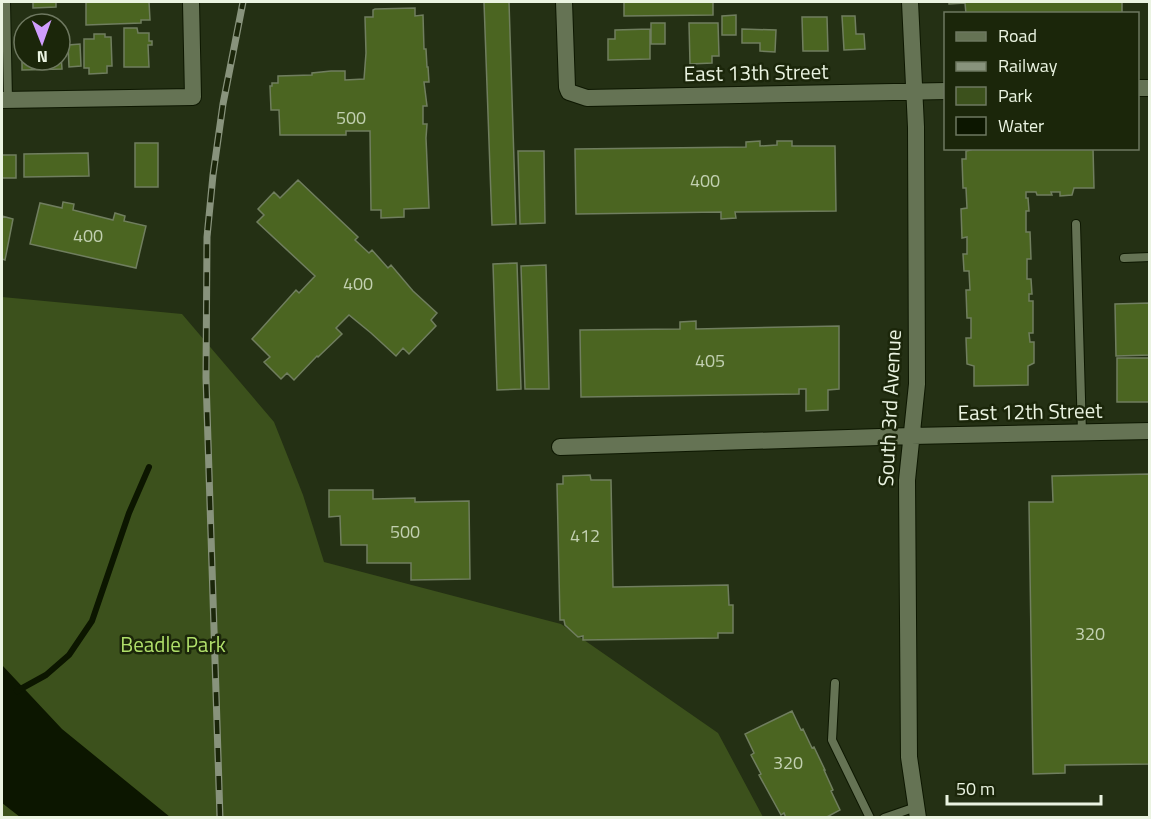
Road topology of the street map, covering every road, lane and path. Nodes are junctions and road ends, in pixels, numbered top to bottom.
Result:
1 (6, 2) edge
2 (191, 2) edge
3 (564, 2) edge
4 (910, 2) edge
5 (944, 91) edge
6 (913, 92) junction
7 (5, 100) edge
8 (1076, 224) dead end
9 (1149, 257) edge
10 (1124, 258) dead end
11 (1149, 431) edge
12 (1082, 433) junction
13 (911, 436) junction
14 (560, 447) dead end
15 (835, 683) dead end
16 (917, 812) edge
17 (870, 818) edge
18 (885, 818) edge

1 - 7 lane
2 - 7 street
3 - 6 street, East 13th Street
4 - 6 street, South 3rd Avenue
5 - 6 street, East 13th Street
6 - 13 street, South 3rd Avenue
8 - 12 lane
9 - 10 lane
11 - 12 street, East 12th Street
12 - 13 street, East 12th Street
13 - 14 street, East 12th Street
13 - 16 street, South 3rd Avenue
15 - 17 lane
16 - 18 lane

